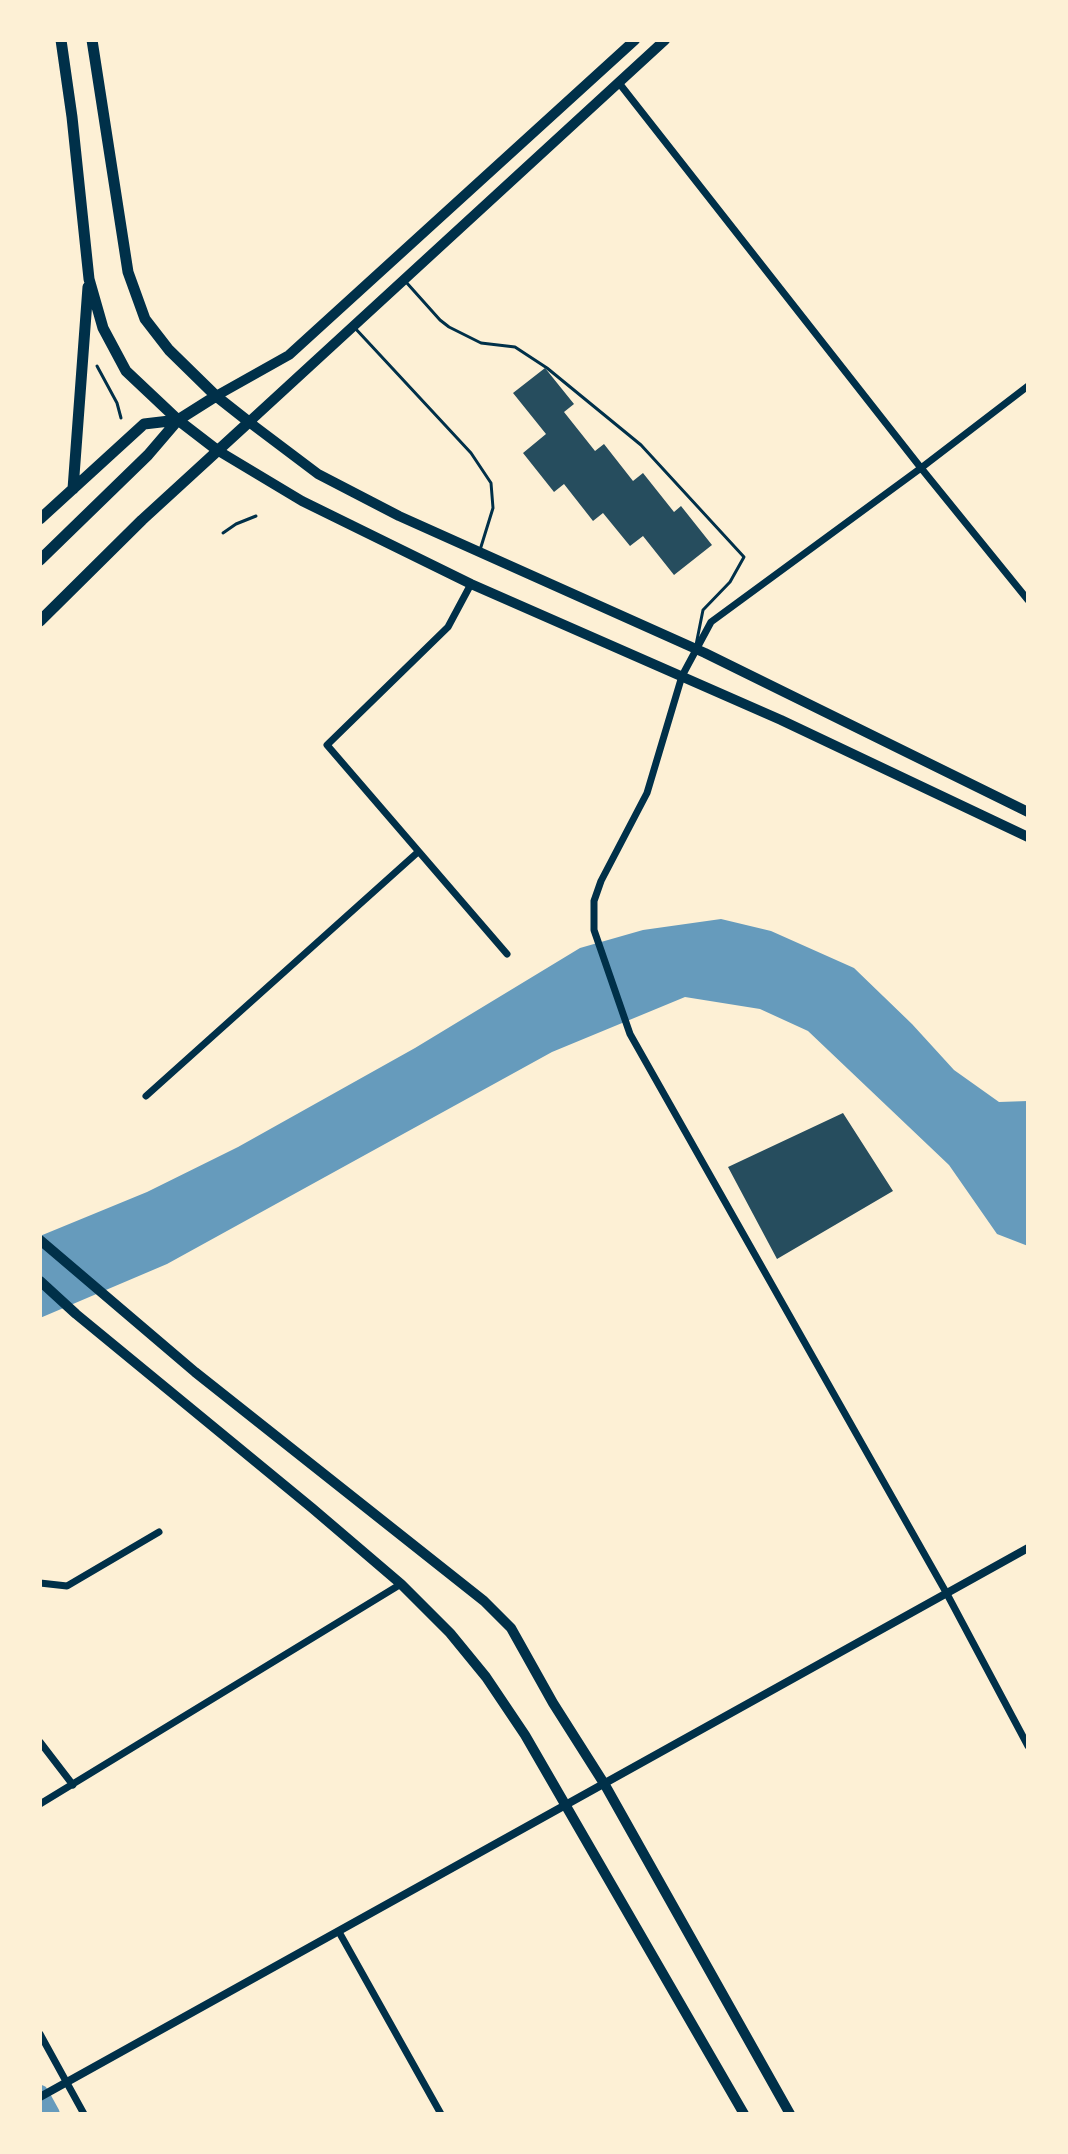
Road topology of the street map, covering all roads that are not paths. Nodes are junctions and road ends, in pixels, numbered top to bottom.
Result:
1 (61, 40) edge
2 (92, 40) edge
3 (635, 40) edge
4 (665, 40) edge
5 (619, 83) junction
6 (89, 279) junction
7 (405, 281) junction
8 (354, 327) junction
9 (1028, 386) edge
10 (216, 396) junction
11 (178, 420) junction
12 (249, 422) junction
13 (217, 450) junction
14 (921, 468) junction
15 (73, 489) junction
16 (40, 519) edge
17 (479, 553) junction
18 (40, 560) edge
19 (471, 584) junction
20 (1028, 600) edge
21 (40, 621) edge
22 (695, 649) junction
23 (682, 676) junction
24 (1028, 812) edge
25 (1028, 837) edge
26 (418, 852) junction
27 (507, 954) dead end
28 (146, 1096) dead end
29 (40, 1240) edge
30 (40, 1281) edge
31 (159, 1532) dead end
32 (1028, 1548) edge
33 (40, 1583) edge
34 (401, 1584) junction
35 (947, 1594) junction
36 (40, 1742) edge
37 (1028, 1746) edge
38 (73, 1785) junction
39 (605, 1785) junction
40 (40, 1804) edge
41 (568, 1806) junction
42 (339, 1932) junction
43 (40, 2034) edge
44 (63, 2085) junction
45 (40, 2097) edge
46 (84, 2114) edge
47 (441, 2114) edge
48 (744, 2114) edge
49 (790, 2114) edge

1 - 6 main road
2 - 10 main road
3 - 10 main road
4 - 5 main road
5 - 7 main road
5 - 14 street
6 - 11 main road
6 - 15 main road
7 - 8 main road
7 - 22 lane
8 - 12 main road
8 - 17 lane
9 - 14 street
10 - 11 main road
10 - 12 main road
11 - 13 main road
11 - 15 main road
11 - 18 main road
12 - 13 main road
12 - 17 main road
13 - 19 main road
13 - 21 main road
14 - 20 street
14 - 22 street
15 - 16 main road
17 - 22 main road
19 - 23 main road
19 - 26 street
22 - 23 street
22 - 24 main road
23 - 25 main road
23 - 35 street
26 - 27 street
26 - 28 street
29 - 39 main road
30 - 34 main road
31 - 33 street
32 - 35 street
34 - 38 street
34 - 41 main road
35 - 37 street
35 - 39 street
36 - 38 street
38 - 40 street
39 - 41 street
39 - 49 main road
41 - 42 street
41 - 48 main road
42 - 44 street
42 - 47 street
43 - 44 street
44 - 45 street
44 - 46 street

